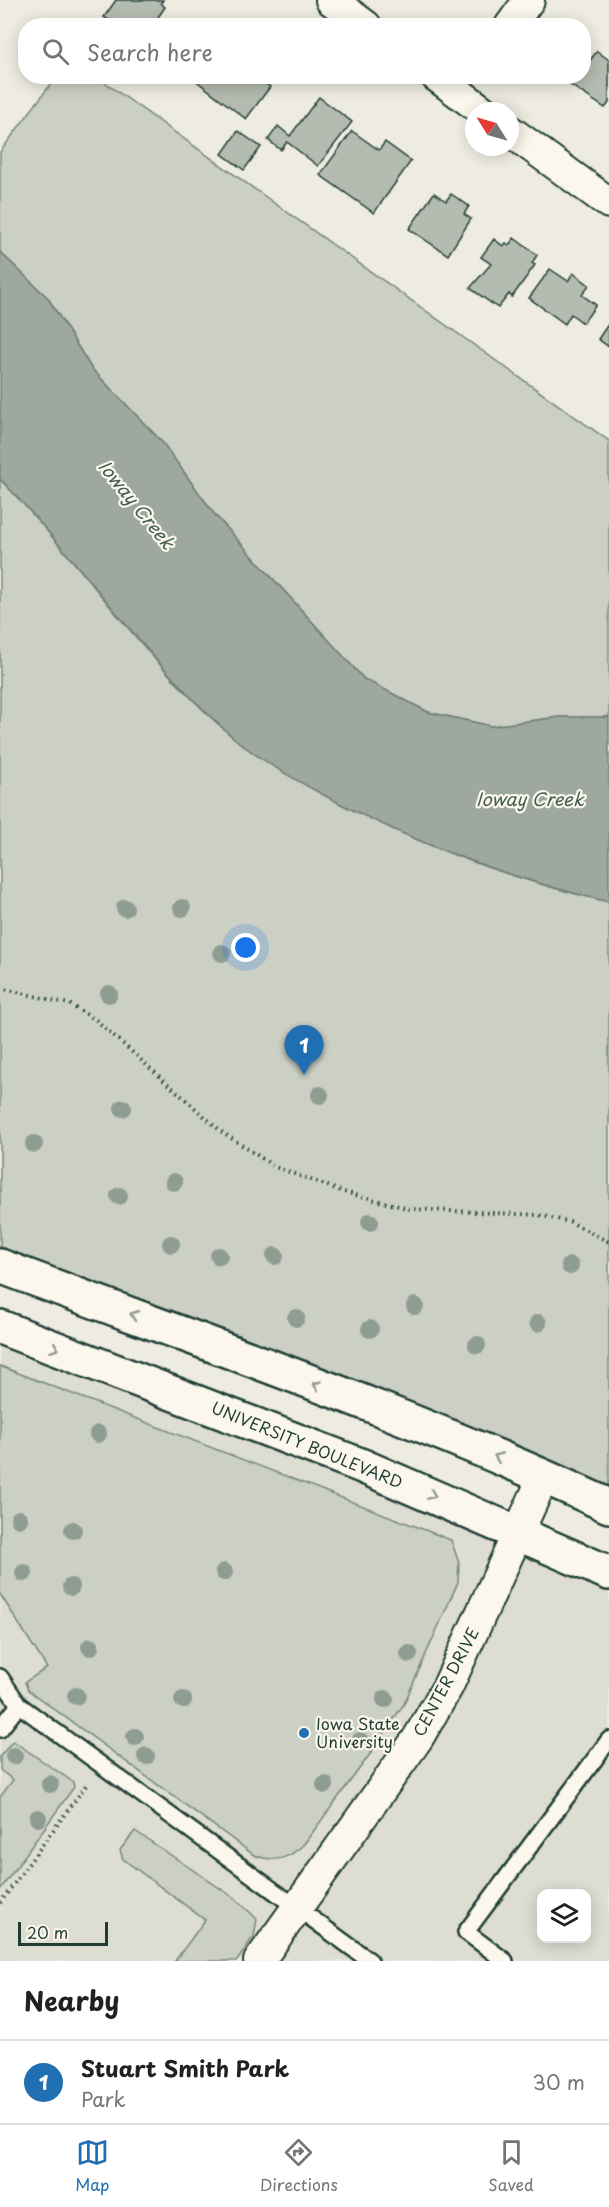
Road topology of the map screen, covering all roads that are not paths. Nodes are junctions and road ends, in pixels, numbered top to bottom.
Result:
1 (330, 0) edge
2 (529, 0) edge
3 (355, 18) edge
4 (516, 18) edge
5 (466, 85) edge
6 (477, 102) edge
7 (519, 138) edge
8 (609, 203) edge
9 (0, 1266) edge
10 (0, 1327) edge
11 (544, 1476) junction
12 (609, 1506) edge
13 (518, 1532) junction
14 (609, 1573) edge
15 (0, 1677) edge
16 (19, 1705) junction
17 (0, 1729) edge
18 (609, 1740) edge
19 (298, 1909) junction
20 (259, 1961) edge
21 (370, 1961) edge
22 (505, 1961) edge

1 - 3 street
2 - 4 street
5 - 6 street
7 - 8 street
11 -> 9 main road
10 -> 13 main road, UNIVERSITY BOULEVARD
11 - 12 main road
11 - 13 street, CENTER DRIVE
13 - 14 main road, UNIVERSITY BOULEVARD
13 - 19 street, CENTER DRIVE
15 - 16 lane
16 - 17 lane
16 - 19 lane
18 - 22 lane
19 - 20 street, CENTER DRIVE
19 - 21 lane

